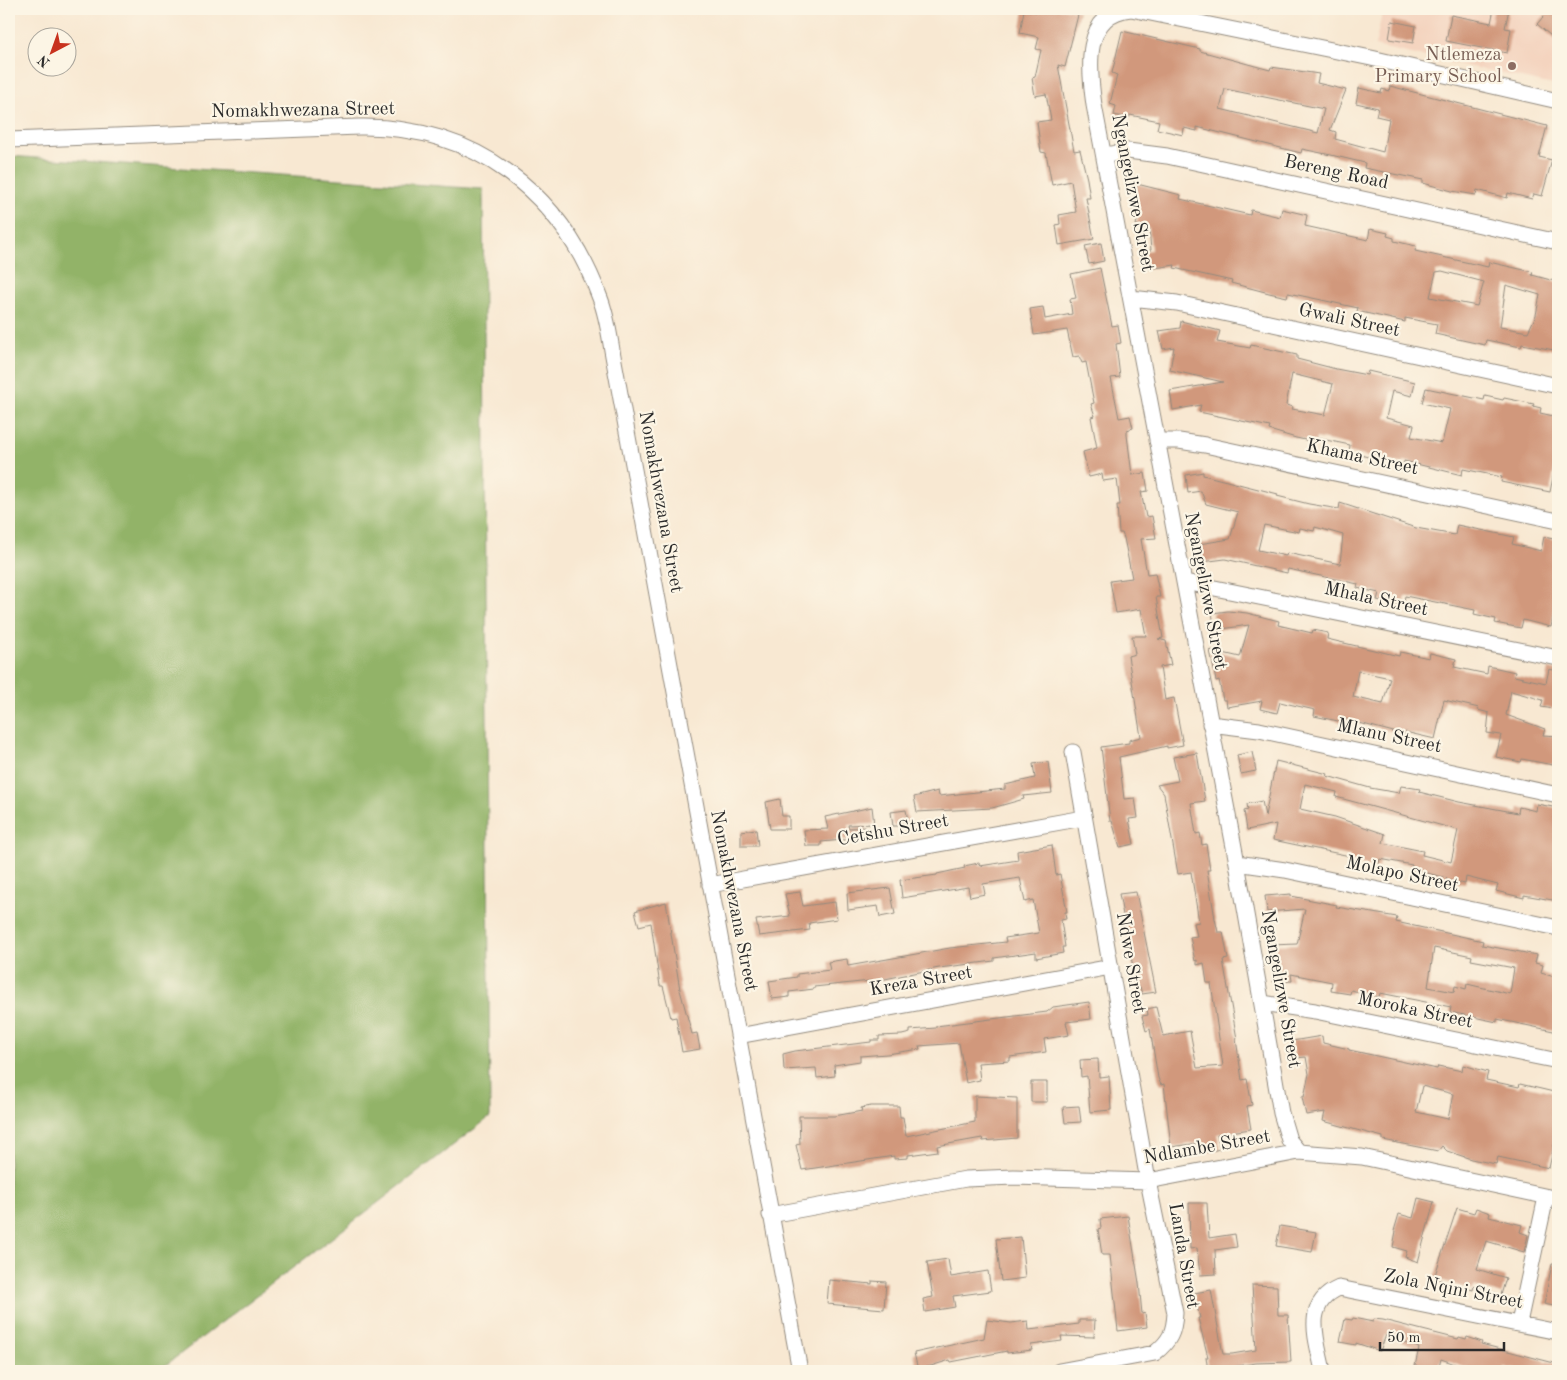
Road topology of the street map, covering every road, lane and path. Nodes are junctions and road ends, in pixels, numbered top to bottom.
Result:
1 (1558, 101) edge
2 (9, 140) edge
3 (1106, 156) junction
4 (1558, 242) edge
5 (1131, 298) junction
6 (1558, 386) edge
7 (1157, 441) junction
8 (1558, 521) edge
9 (1185, 582) junction
10 (1558, 658) edge
11 (1210, 724) junction
12 (1073, 752) dead end
13 (1558, 794) edge
14 (1083, 818) junction
15 (1237, 863) junction
16 (710, 885) junction
17 (1558, 928) edge
18 (1111, 967) junction
19 (1262, 1003) junction
20 (738, 1036) junction
21 (1558, 1061) edge
22 (1299, 1152) junction
23 (1148, 1180) junction
24 (1552, 1198) edge
25 (770, 1215) junction
26 (1519, 1323) junction
27 (1558, 1332) edge
28 (800, 1371) edge
29 (1059, 1371) edge
30 (1323, 1371) edge

1 - 3 street, Ngangelizwe Street
2 - 16 street, Nomakhwezana Street
3 - 4 street, Bereng Road
3 - 5 street, Ngangelizwe Street
5 - 6 street, Gwali Street
5 - 7 street, Ngangelizwe Street
7 - 8 street, Khama Street
7 - 9 street, Ngangelizwe Street
9 - 10 street, Mhala Street
9 - 11 street, Ngangelizwe Street
11 - 13 street, Mlanu Street
11 - 15 street, Ngangelizwe Street
12 - 14 street, Ndwe Street
14 - 16 street, Cetshu Street
14 - 18 street, Ndwe Street
15 - 17 street, Molapo Street
15 - 19 street, Ngangelizwe Street
16 - 20 street, Nomakhwezana Street
18 - 20 street, Kreza Street
18 - 23 street, Ndwe Street
19 - 21 street, Moroka Street
19 - 22 street, Ngangelizwe Street
20 - 25 street, Nomakhwezana Street
22 - 23 street, Ndlambe Street
22 - 24 street, Ndlambe Street
23 - 25 street, Ndlambe Street
23 - 29 street, Landa Street
24 - 26 street
25 - 28 street, Nomakhwezana Street
26 - 27 street, Zola Nqini Street
26 - 30 street, Zola Nqini Street

